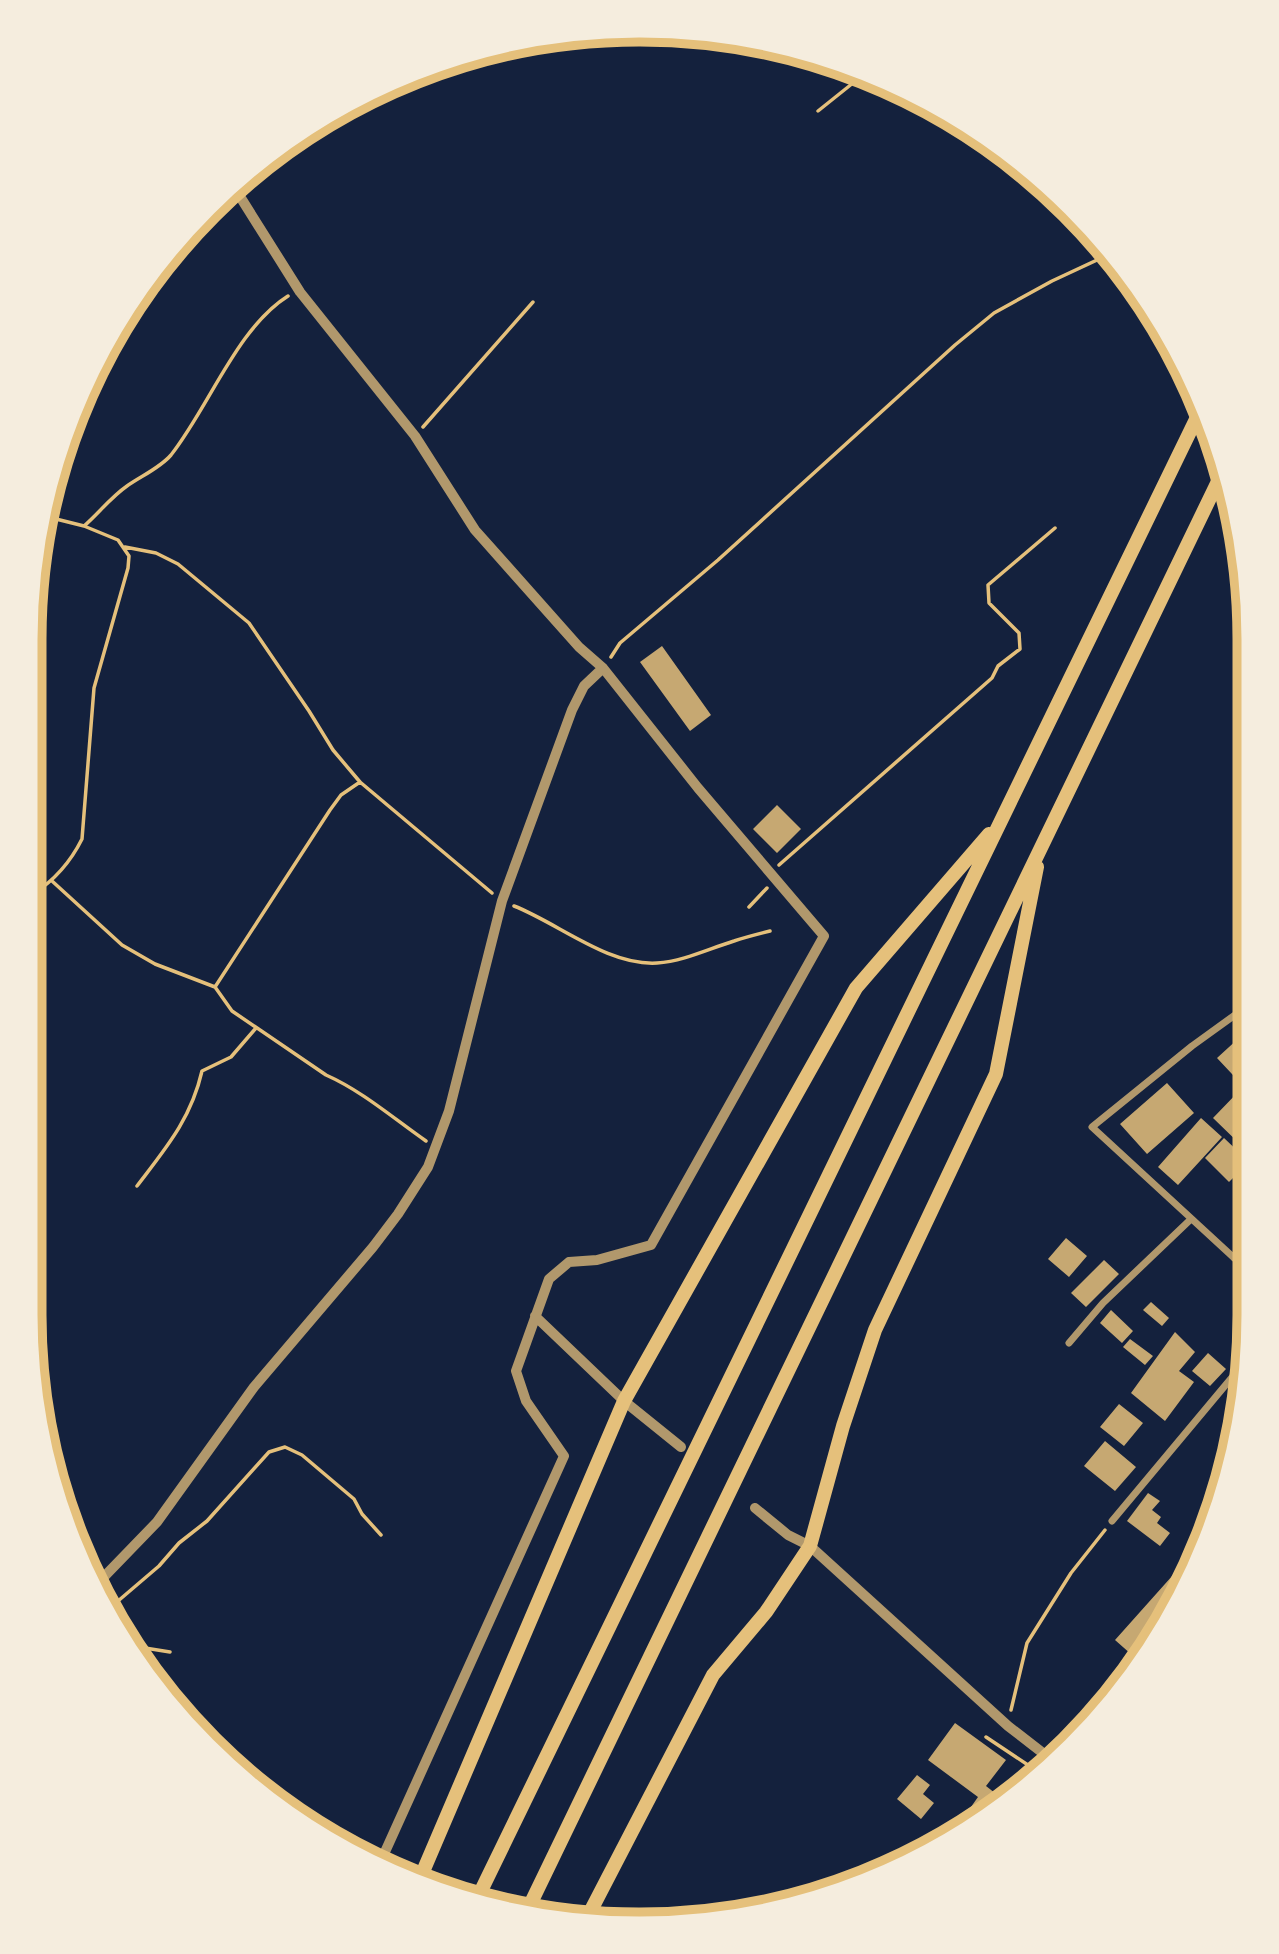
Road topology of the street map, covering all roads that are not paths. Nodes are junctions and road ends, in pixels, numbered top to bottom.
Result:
1 (240, 196) edge
2 (1195, 421) edge
3 (1217, 484) edge
4 (603, 668) junction
5 (1002, 820) junction
6 (1041, 847) junction
7 (1237, 1014) edge
8 (1191, 1220) junction
9 (1237, 1256) edge
10 (1234, 1258) junction
11 (1237, 1261) edge
12 (535, 1316) junction
13 (1069, 1343) dead end
14 (1234, 1375) edge
15 (624, 1401) junction
16 (681, 1447) dead end
17 (755, 1508) dead end
18 (1112, 1521) road end
19 (810, 1546) junction
20 (103, 1578) edge
21 (1043, 1754) edge
22 (384, 1854) edge
23 (423, 1871) edge
24 (482, 1891) edge
25 (531, 1902) edge
26 (591, 1910) edge

1 - 4 street
2 - 5 highway
3 - 6 highway
4 - 12 street
4 - 20 street
5 - 15 highway
5 - 24 highway
6 - 19 highway
6 - 25 highway
7 - 8 street
8 - 10 street
8 - 13 street
9 - 10 street
10 - 11 street
12 - 15 street
12 - 22 street
14 - 18 street
15 - 16 street
15 - 23 highway
17 - 19 street
19 - 21 street
19 - 26 highway

